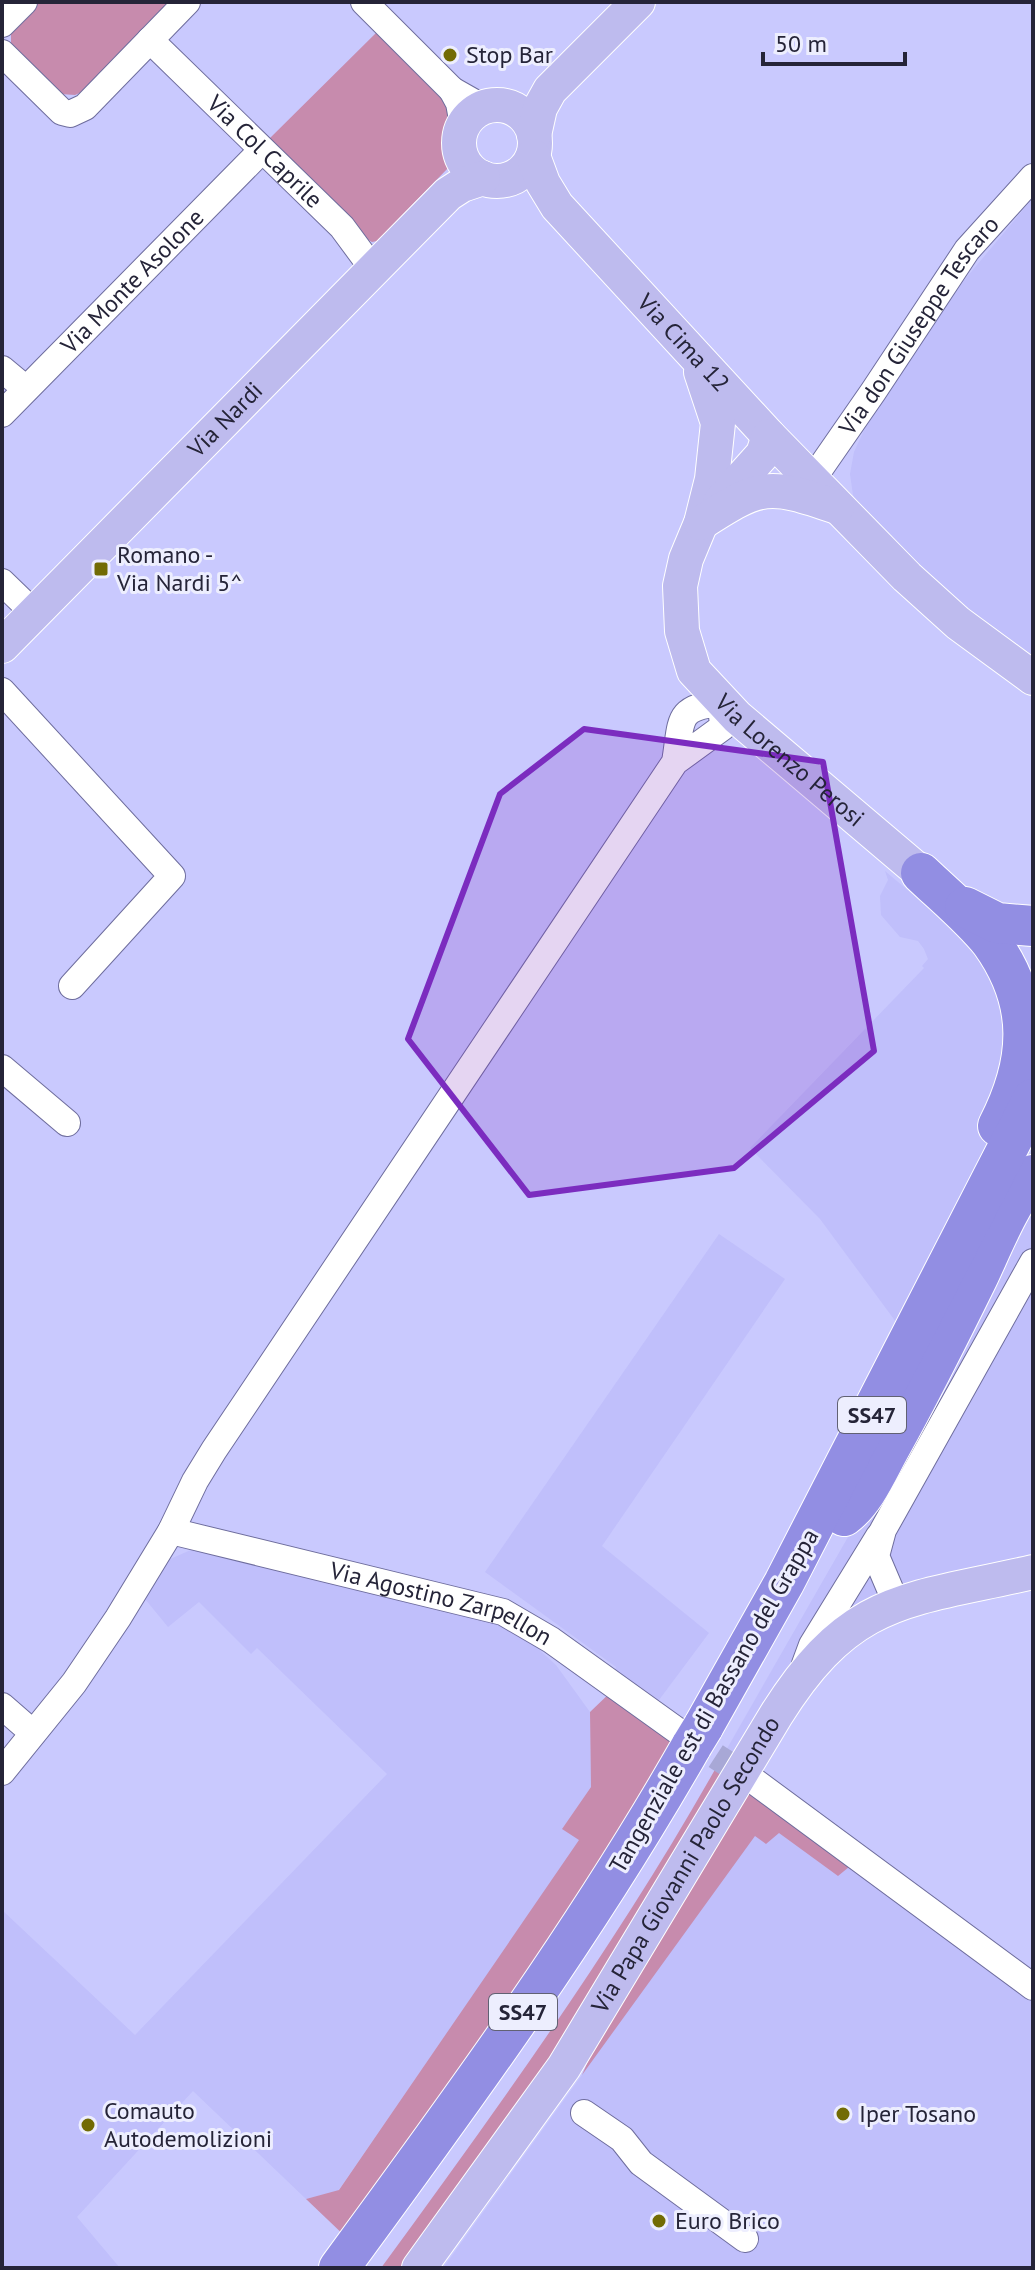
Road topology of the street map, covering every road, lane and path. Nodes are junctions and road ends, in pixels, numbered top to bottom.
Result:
1 (24, 2) edge
2 (187, 2) edge
3 (364, 2) edge
4 (638, 2) edge
5 (2, 24) edge
6 (150, 40) junction
7 (2, 53) edge
8 (550, 90) junction
9 (484, 142) junction
10 (534, 145) junction
11 (262, 150) junction
12 (1033, 177) edge
13 (557, 206) junction
14 (373, 269) junction
15 (693, 353) junction
16 (2, 369) edge
17 (26, 389) junction
18 (2, 414) edge
19 (769, 436) junction
20 (712, 479) junction
21 (812, 480) junction
22 (837, 507) junction
23 (701, 523) junction
24 (2, 582) edge
25 (34, 613) junction
26 (2, 646) edge
27 (1033, 678) edge
28 (2, 691) edge
29 (721, 703) junction
30 (921, 873) junction
31 (1033, 926) edge
32 (72, 986) dead end
33 (2, 1068) edge
34 (1033, 1099) edge
35 (67, 1123) dead end
36 (1033, 1153) edge
37 (1033, 1175) edge
38 (1033, 1262) edge
39 (868, 1423) junction
40 (844, 1516) junction
41 (883, 1530) junction
42 (171, 1531) junction
43 (1033, 1572) edge
44 (896, 1603) junction
45 (801, 1678) junction
46 (2, 1706) edge
47 (33, 1733) junction
48 (700, 1741) junction
49 (2, 1772) edge
50 (754, 1781) tunnel mouth
51 (1033, 1987) edge
52 (584, 2113) dead end
53 (745, 2239) dead end
54 (422, 2266) edge
55 (339, 2268) edge
56 (358, 2268) edge

1 - 5 street
2 - 6 street
3 - 9 street
4 - 8 main road
6 - 7 street
6 - 11 street, Via Col Caprile
8 - 9 main road
8 - 10 main road
9 - 10 main road
9 - 10 main road
9 - 13 main road
9 - 14 main road, Via Nardi
10 - 13 main road
11 - 14 street, Via Col Caprile
11 - 17 street, Via Monte Asolone
12 - 21 street, Via don Giuseppe Tescaro
13 - 15 main road, Via Cima 12
14 - 25 main road, Via Nardi
15 - 19 main road, Via Cima 12
15 - 20 main road
16 - 17 street
17 - 18 street, Via Monte Asolone
19 - 20 main road
19 - 21 main road, Via Cima 12
19 - 23 main road
20 - 23 main road
21 - 22 main road, Via Cima 12
22 - 23 main road
22 - 27 main road, Via Cima 12
23 - 29 main road
24 - 25 street
25 - 26 main road, Via Nardi
28 - 32 street
29 - 30 main road, Via Lorenzo Perosi
29 - 42 street, Via Lorenzo Perosi
30 - 31 highway
30 - 39 highway
33 - 35 street
34 - 39 highway, Tangenziale est di Bassano del Grappa / SS47
36 - 40 highway, Tangenziale est di Bassano del Grappa / SS47
37 - 40 highway
38 - 41 street
39 - 48 highway, Tangenziale est di Bassano del Grappa / SS47
40 - 48 highway, Tangenziale est di Bassano del Grappa / SS47
41 - 44 street
41 - 45 street
42 - 47 street
42 - 48 street, Via Agostino Zarpellon
43 - 44 main road, Via Papa Giovanni Paolo Secondo
44 - 45 main road, Via Papa Giovanni Paolo Secondo
45 - 54 main road, Via Papa Giovanni Paolo Secondo
46 - 47 street
47 - 49 street
48 - 55 highway, Tangenziale est di Bassano del Grappa / SS47
48 - 56 highway, Tangenziale est di Bassano del Grappa / SS47
50 - 51 street
52 - 53 street

